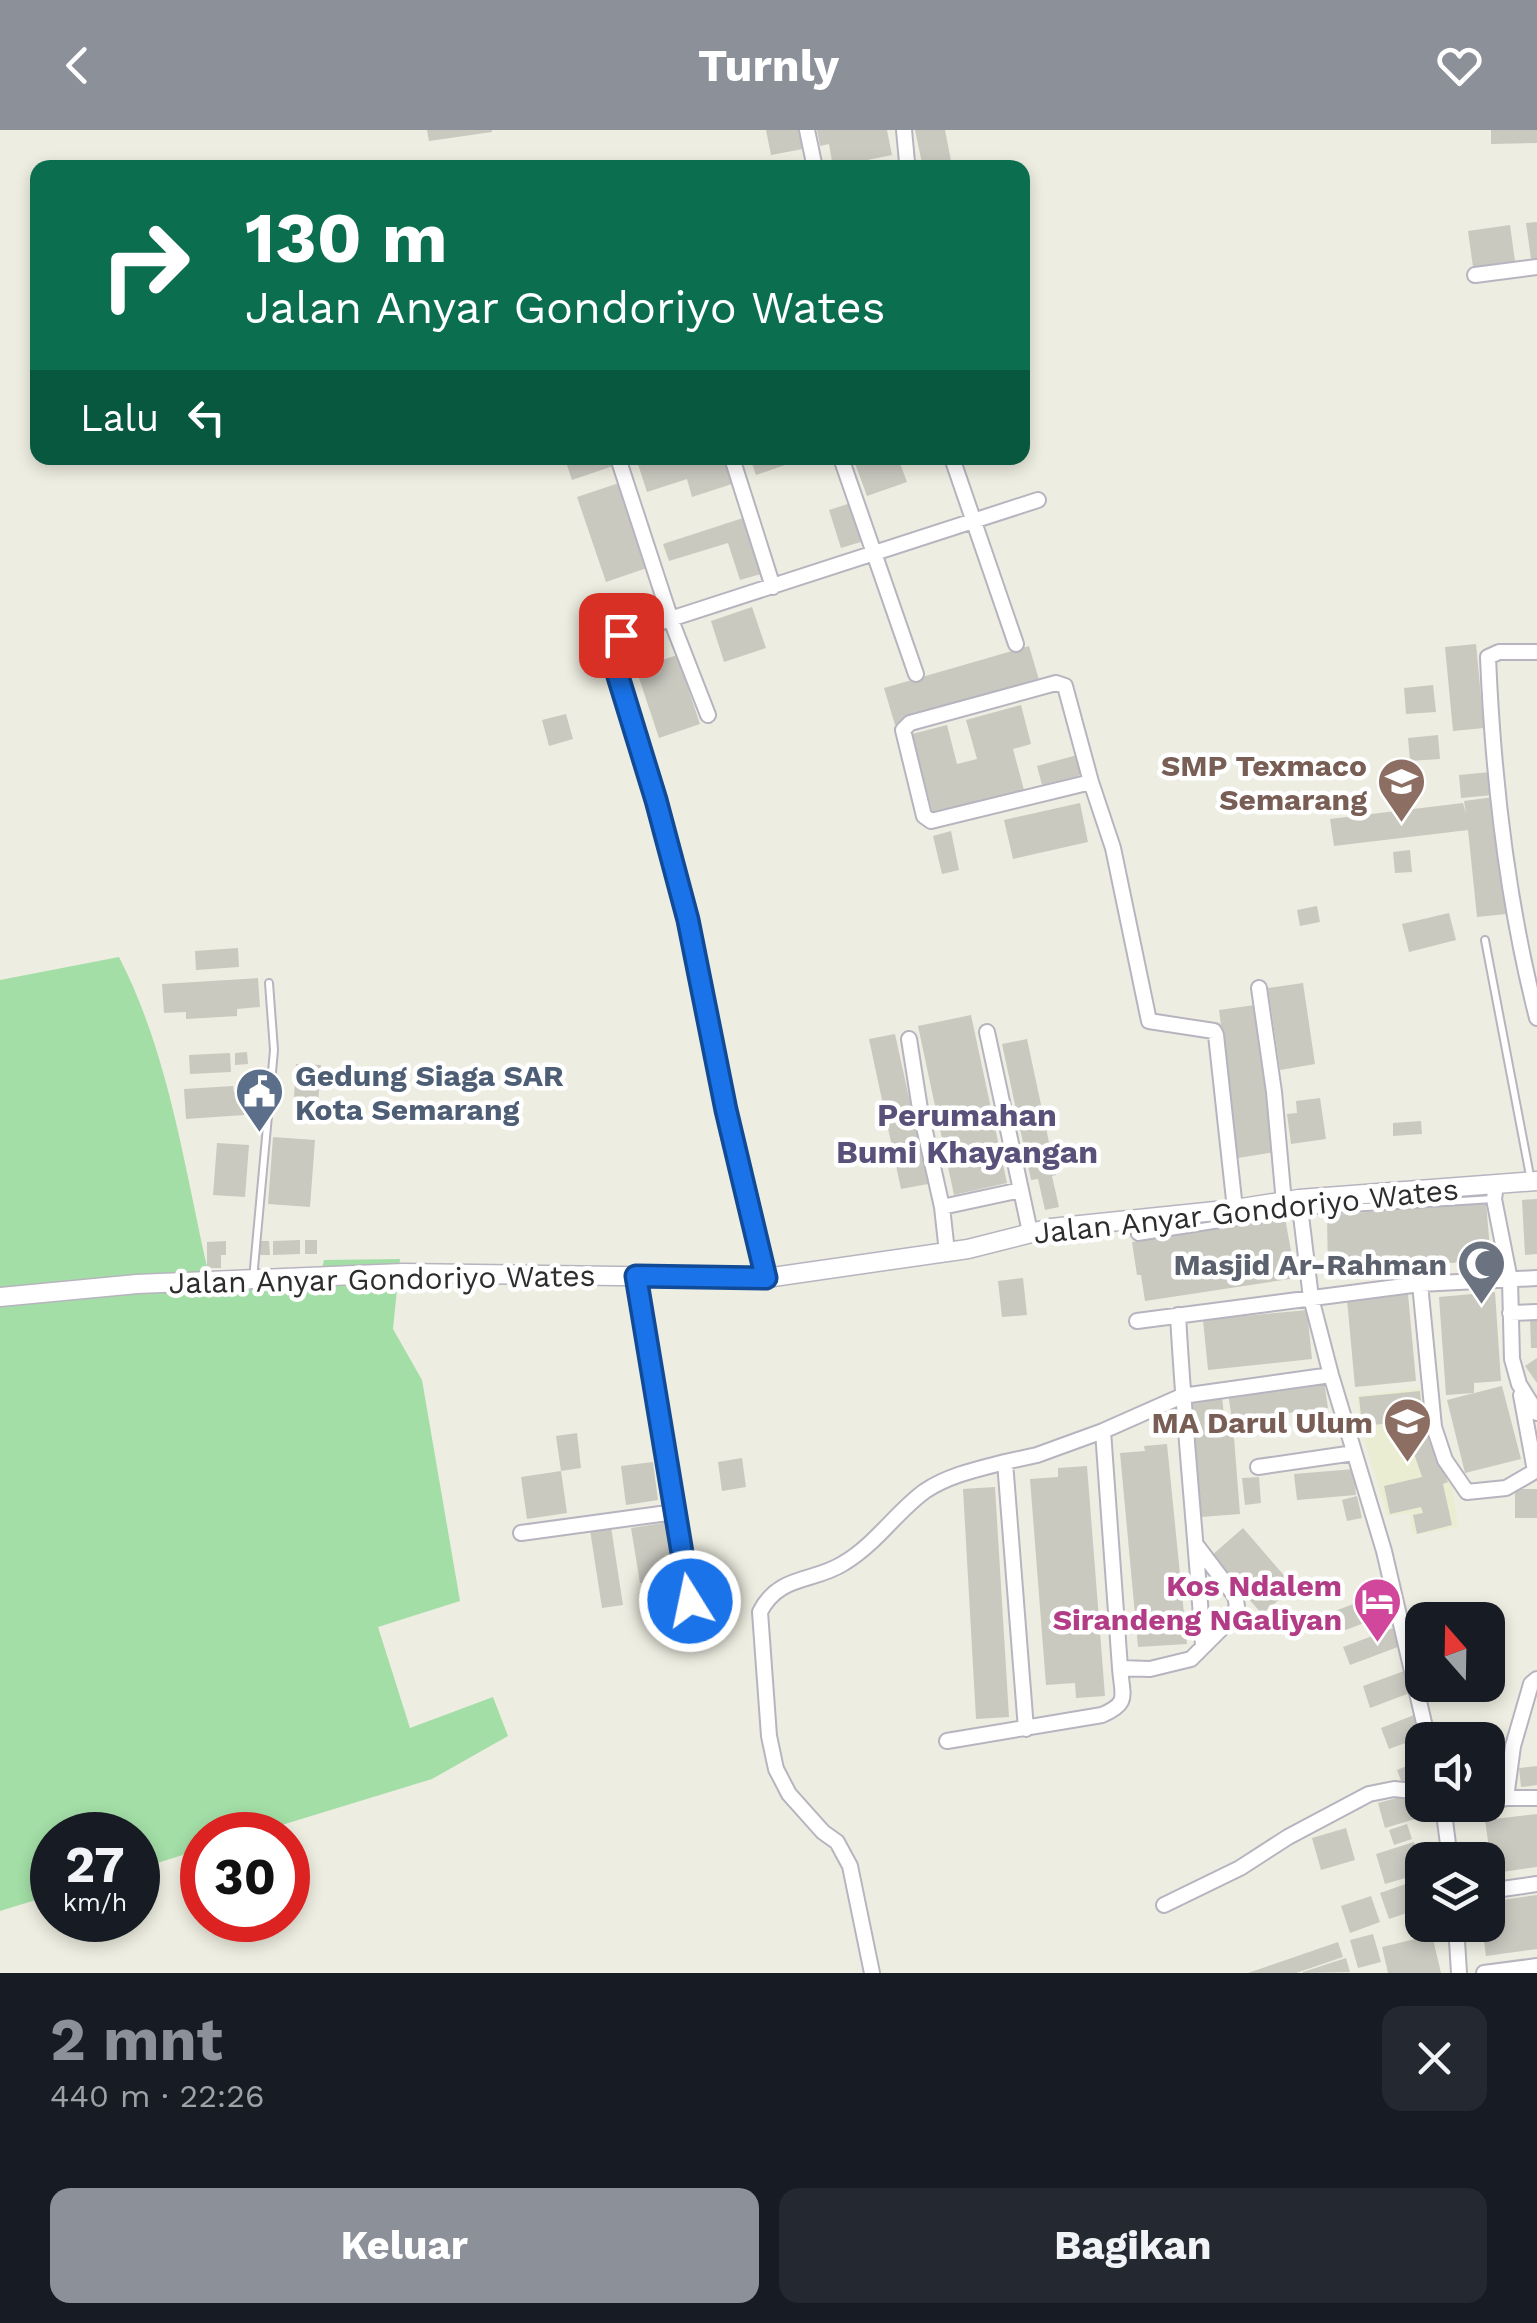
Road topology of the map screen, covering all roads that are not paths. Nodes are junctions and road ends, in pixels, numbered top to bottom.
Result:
1 (808, 130) edge
2 (904, 130) edge
3 (813, 160) edge
4 (908, 160) edge
5 (1537, 266) edge
6 (1475, 276) dead end
7 (620, 465) edge
8 (734, 465) edge
9 (842, 465) edge
10 (954, 465) edge
11 (1038, 500) dead end
12 (972, 521) junction
13 (874, 554) junction
14 (772, 587) junction
15 (672, 620) junction
16 (1016, 644) dead end
17 (1537, 652) edge
18 (916, 674) dead end
19 (708, 715) dead end
20 (1091, 782) junction
21 (1485, 940) dead end
22 (270, 982) dead end
23 (1259, 988) dead end
24 (1537, 1018) edge
25 (988, 1032) dead end
26 (909, 1039) dead end
27 (1534, 1182) edge
28 (1022, 1190) junction
29 (1495, 1192) junction
30 (1295, 1204) junction
31 (942, 1207) junction
32 (1236, 1208) junction
33 (1134, 1220) junction
34 (1030, 1232) junction
35 (947, 1252) junction
36 (636, 1276) junction
37 (766, 1278) junction
38 (1537, 1278) edge
39 (253, 1280) junction
40 (1510, 1280) junction
41 (1420, 1284) junction
42 (0, 1297) edge
43 (1311, 1298) junction
44 (1537, 1312) edge
45 (1510, 1313) junction
46 (1178, 1315) junction
47 (1138, 1321) dead end
48 (1331, 1375) junction
49 (1519, 1384) junction
50 (1182, 1396) junction
51 (1537, 1413) edge
52 (1102, 1432) junction
53 (1354, 1453) junction
54 (1005, 1462) junction
55 (1258, 1466) dead end
56 (1536, 1470) edge
57 (675, 1512) junction
58 (521, 1533) dead end
59 (1197, 1546) junction
60 (690, 1601) dead end
61 (1204, 1646) junction
62 (1120, 1668) junction
63 (1537, 1679) edge
64 (1424, 1722) edge
65 (1026, 1728) junction
66 (947, 1740) dead end
67 (1405, 1790) edge
68 (1506, 1798) joint
69 (1537, 1798) edge
70 (1537, 1884) edge
71 (1505, 1889) edge
72 (1164, 1905) dead end
73 (1457, 1942) edge
74 (1537, 1966) edge
75 (872, 1973) edge
76 (1459, 1973) edge
77 (1484, 1973) edge

1 - 3 street
2 - 4 street
5 - 6 street
7 - 15 street
8 - 14 street
9 - 13 street
10 - 12 street
11 - 12 street
12 - 13 street
12 - 16 street
13 - 14 street
13 - 18 street
14 - 15 street
15 - 19 street
15 - 37 street
17 - 24 street
20 - 20 street
20 - 32 street
21 - 27 lane
22 - 39 lane
23 - 30 street
25 - 28 street
26 - 31 street
27 - 29 street, Jalan Anyar Gondoriyo Wates
28 - 31 street
28 - 34 street
29 - 30 street, Jalan Anyar Gondoriyo Wates
29 - 40 street
30 - 32 street, Jalan Anyar Gondoriyo Wates
30 - 33 lane
30 - 43 street
31 - 35 street
32 - 33 street, Jalan Anyar Gondoriyo Wates
33 - 34 street, Jalan Anyar Gondoriyo Wates
34 - 35 street, Jalan Anyar Gondoriyo Wates
35 - 37 street, Jalan Anyar Gondoriyo Wates
36 - 37 street, Jalan Anyar Gondoriyo Wates
36 - 39 street, Jalan Anyar Gondoriyo Wates
36 - 57 street
38 - 40 street
39 - 42 street, Jalan Anyar Gondoriyo Wates
40 - 41 street
40 - 45 street
41 - 43 street
41 - 56 street
43 - 46 street
43 - 48 street
44 - 45 street
45 - 49 street
46 - 47 street
46 - 50 street
48 - 50 street
48 - 53 street
49 - 51 street
49 - 56 street
50 - 52 street
50 - 59 street
52 - 54 street
52 - 62 street
53 - 55 street
53 - 64 street
54 - 65 street
54 - 75 street
57 - 58 street
57 - 60 street
59 - 61 street
59 - 61 street
61 - 62 street
62 - 65 street
63 - 68 street
65 - 66 street
67 - 72 street
68 - 69 street
70 - 71 street
73 - 76 street
74 - 77 street

